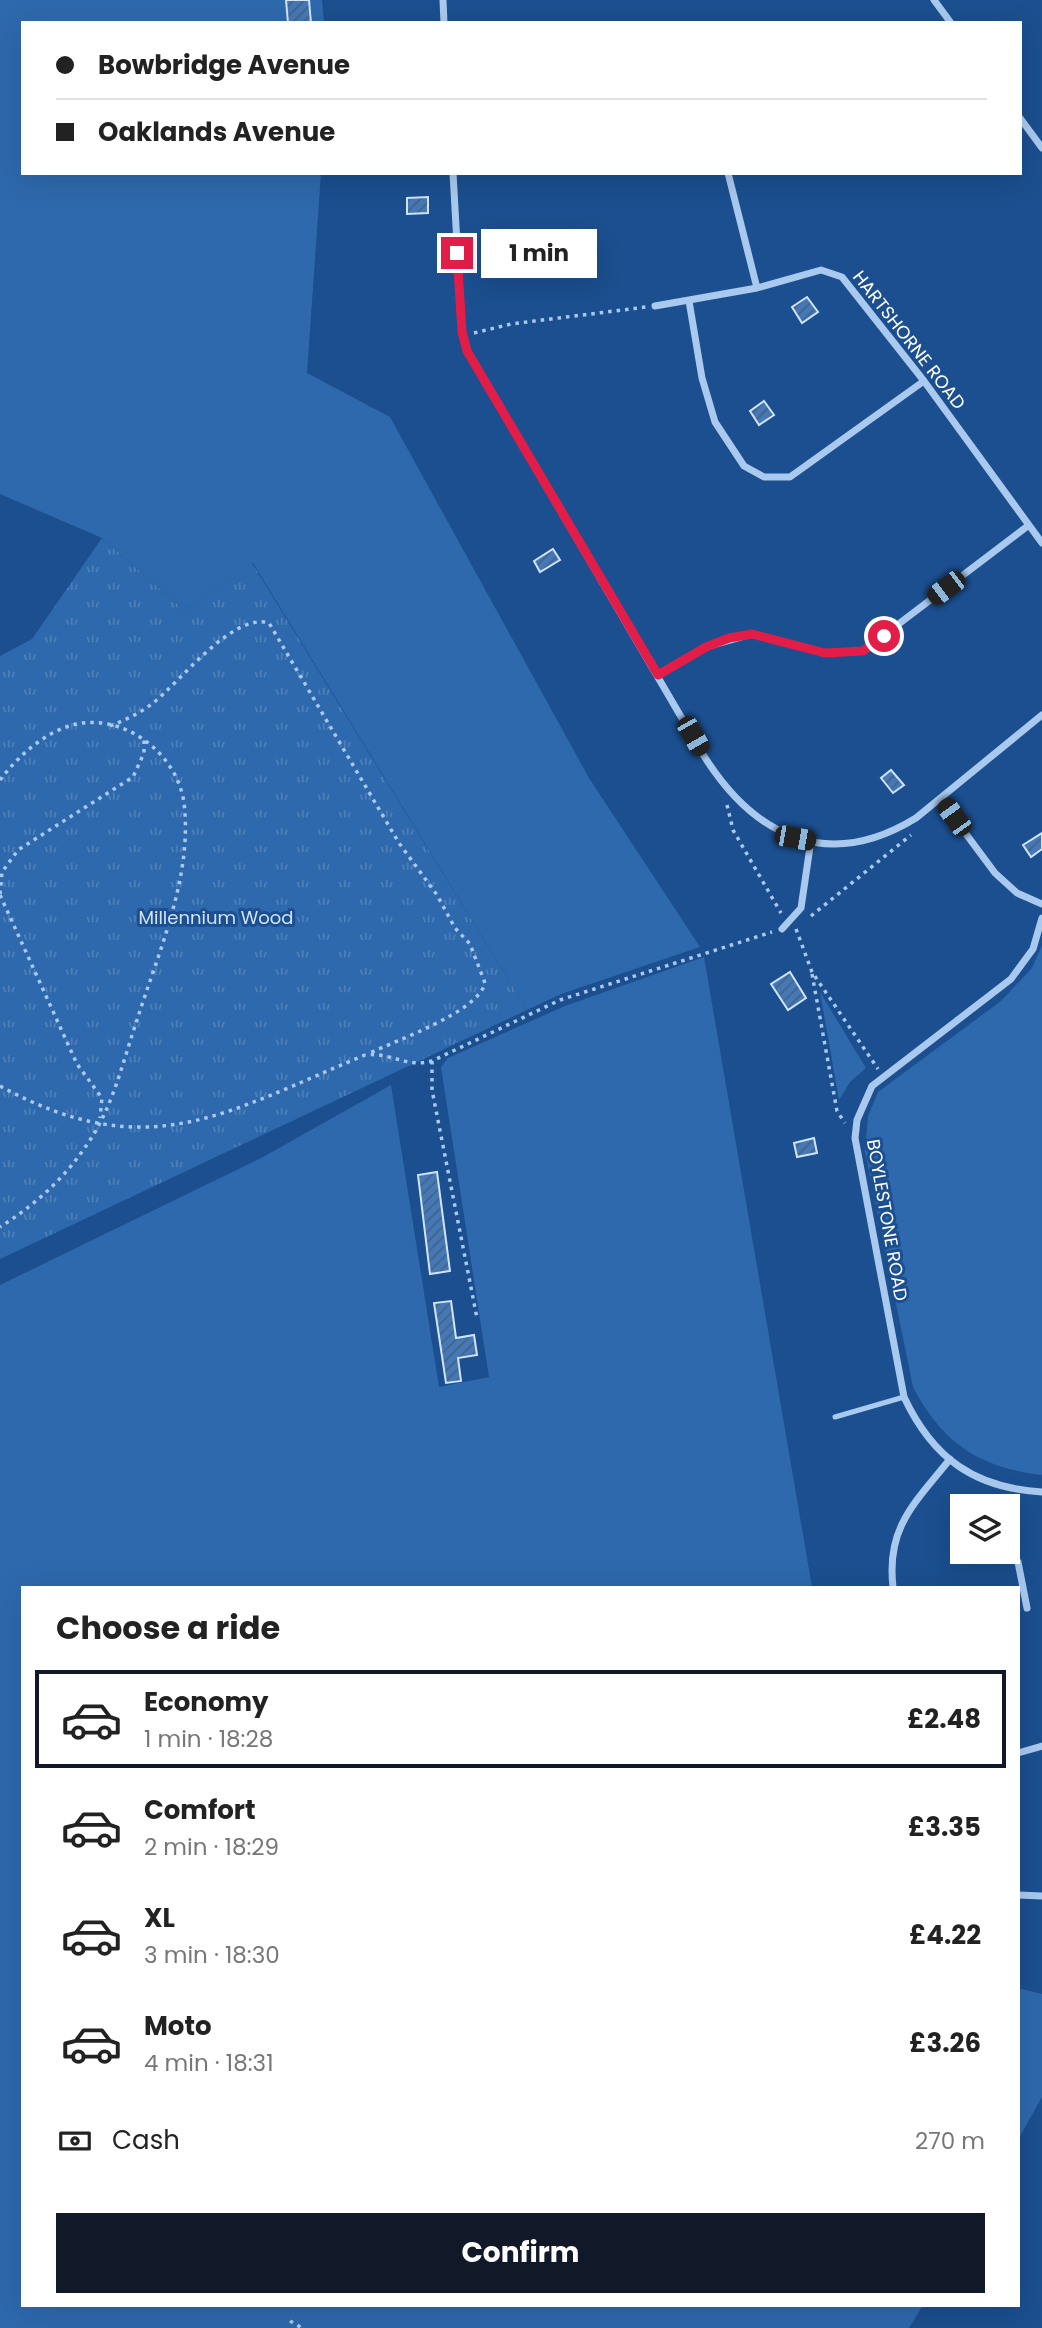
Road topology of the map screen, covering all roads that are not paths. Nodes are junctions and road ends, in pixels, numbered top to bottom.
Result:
1 (443, 0) edge
2 (934, 0) edge
3 (444, 21) edge
4 (950, 21) edge
5 (1022, 121) edge
6 (1042, 148) edge
7 (453, 175) edge
8 (729, 175) edge
9 (757, 288) junction
10 (689, 301) junction
11 (655, 306) road end
12 (924, 382) junction
13 (1028, 525) junction
14 (1042, 543) edge
15 (658, 675) junction
16 (1042, 715) edge
17 (940, 799) junction
18 (811, 840) junction
19 (1042, 904) edge
20 (1042, 918) edge
21 (782, 929) road end
22 (904, 1397) junction
23 (835, 1417) dead end
24 (950, 1459) junction
25 (1042, 1492) edge
26 (1018, 1564) edge
27 (1022, 1584) junction
28 (893, 1586) edge
29 (1015, 1586) edge
30 (1027, 1608) dead end
31 (1042, 1746) edge
32 (1020, 1752) edge
33 (1020, 1896) edge
34 (1042, 1896) edge

1 - 3 street
2 - 4 street
5 - 6 street
7 - 15 street
8 - 9 street
9 - 10 street, HARTSHORNE ROAD
9 - 12 street, HARTSHORNE ROAD
10 - 11 street, HARTSHORNE ROAD
10 - 12 street
12 - 13 street, HARTSHORNE ROAD
13 - 14 street, HARTSHORNE ROAD
13 - 15 street
15 - 18 street
16 - 17 street
17 - 18 street
17 - 19 street
18 - 21 street
20 - 22 street, BOYLESTONE ROAD
22 - 23 lane
22 - 24 street
24 - 25 street
24 - 28 street
26 - 27 street
27 - 29 street
27 - 30 street
31 - 32 street
33 - 34 street

